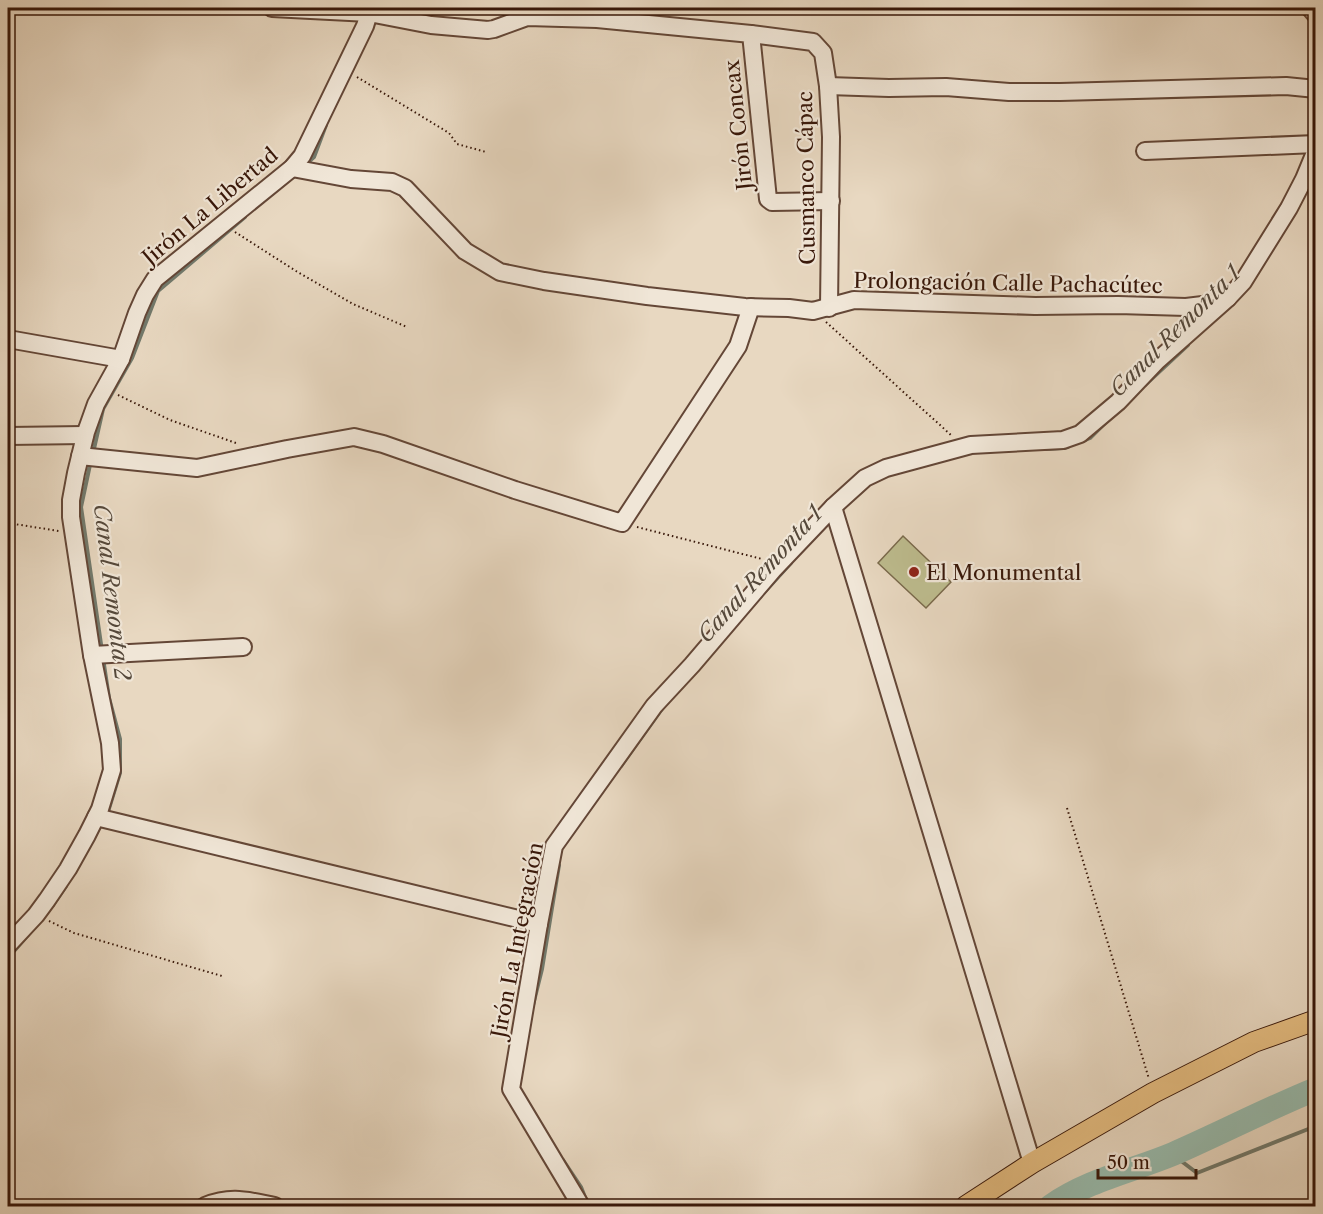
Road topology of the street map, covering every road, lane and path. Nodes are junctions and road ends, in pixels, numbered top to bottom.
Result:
1 (272, 8) edge
2 (1310, 8) edge
3 (369, 10) edge
4 (1316, 15) edge
5 (751, 34) junction
6 (344, 69) junction
7 (828, 86) junction
8 (1316, 89) edge
9 (1316, 144) edge
10 (1316, 150) edge
11 (1145, 151) dead end
12 (486, 152) dead end
13 (292, 168) junction
14 (831, 201) junction
15 (222, 224) junction
16 (1228, 298) junction
17 (751, 307) junction
18 (821, 309) junction
19 (407, 327) dead end
20 (8, 339) edge
21 (121, 359) junction
22 (104, 388) junction
23 (86, 435) junction
24 (8, 436) edge
25 (236, 443) dead end
26 (964, 447) junction
27 (80, 456) junction
28 (833, 507) junction
29 (8, 523) edge
30 (622, 523) junction
31 (74, 533) junction
32 (779, 564) junction
33 (243, 647) dead end
34 (92, 655) junction
35 (1067, 808) dead end
36 (96, 817) junction
37 (36, 915) junction
38 (538, 924) junction
39 (8, 945) edge
40 (222, 976) dead end
41 (1316, 1020) edge
42 (1154, 1093) junction
43 (1032, 1163) junction
44 (205, 1206) edge
45 (275, 1206) edge
46 (581, 1206) edge
47 (966, 1206) edge

1 - 3 street, Jirón Concax
2 - 4 street
3 - 5 street, Jirón Concax
3 - 6 street, Jirón La Libertad
5 - 7 street, Cusmanco Cápac
5 - 14 street, Jirón Concax
6 - 12 path
6 - 13 street, Jirón La Libertad
7 - 8 street
7 - 14 street, Cusmanco Cápac
9 - 11 street
10 - 16 street
13 - 15 street, Jirón La Libertad
13 - 17 street, Prolongación Calle Pachacútec
14 - 18 street, Cusmanco Cápac
15 - 19 path
15 - 21 street, Jirón La Libertad
16 - 18 street, Prolongación Calle Pachacútec
16 - 26 street, Jirón La Integración
17 - 18 street, Prolongación Calle Pachacútec
17 - 30 street
18 - 26 path
20 - 21 street
21 - 22 street, Jirón La Libertad
22 - 23 street, Jirón La Libertad
22 - 25 path
23 - 24 street
23 - 27 street, Jirón La Libertad
26 - 28 street, Jirón La Integración
27 - 30 street
27 - 31 street, Jirón La Libertad
28 - 32 street, Jirón La Integración
28 - 43 street
29 - 31 path
30 - 32 path
31 - 34 street, Jirón La Libertad
32 - 38 street, Jirón La Integración
33 - 34 street
34 - 36 street, Jirón La Libertad
35 - 42 path
36 - 37 street, Jirón La Libertad
36 - 38 street
37 - 39 street, Jirón La Libertad
37 - 40 path
38 - 46 street, Jirón La Integración
41 - 42 main road
42 - 43 main road
43 - 47 main road
44 - 45 street

